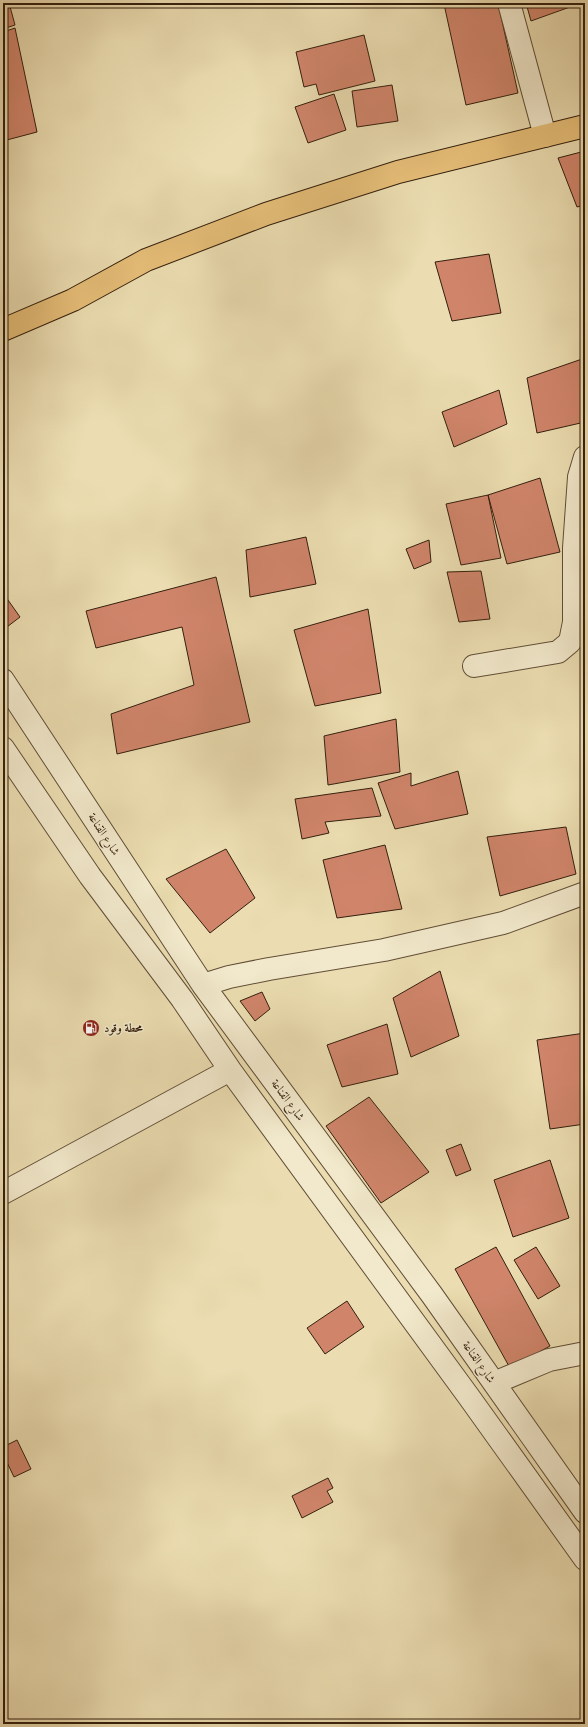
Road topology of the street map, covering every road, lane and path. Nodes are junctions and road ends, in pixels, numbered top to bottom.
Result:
1 (509, 3) edge
2 (585, 126) edge
3 (545, 136) junction
4 (3, 330) edge
5 (585, 457) edge
6 (474, 666) dead end
7 (3, 680) edge
8 (3, 748) edge
9 (585, 893) edge
10 (203, 985) junction
11 (230, 1070) junction
12 (3, 1193) edge
13 (585, 1353) edge
14 (494, 1383) junction
15 (585, 1512) edge
16 (585, 1559) edge

1 - 3 street
2 - 3 main road
3 - 4 main road
5 - 6 street
7 - 10 street, شارع القناعة
8 - 11 street
9 - 10 street
10 - 14 street, شارع القناعة
11 - 12 street
11 - 16 street
13 - 14 street
14 - 15 street, شارع القناعة

